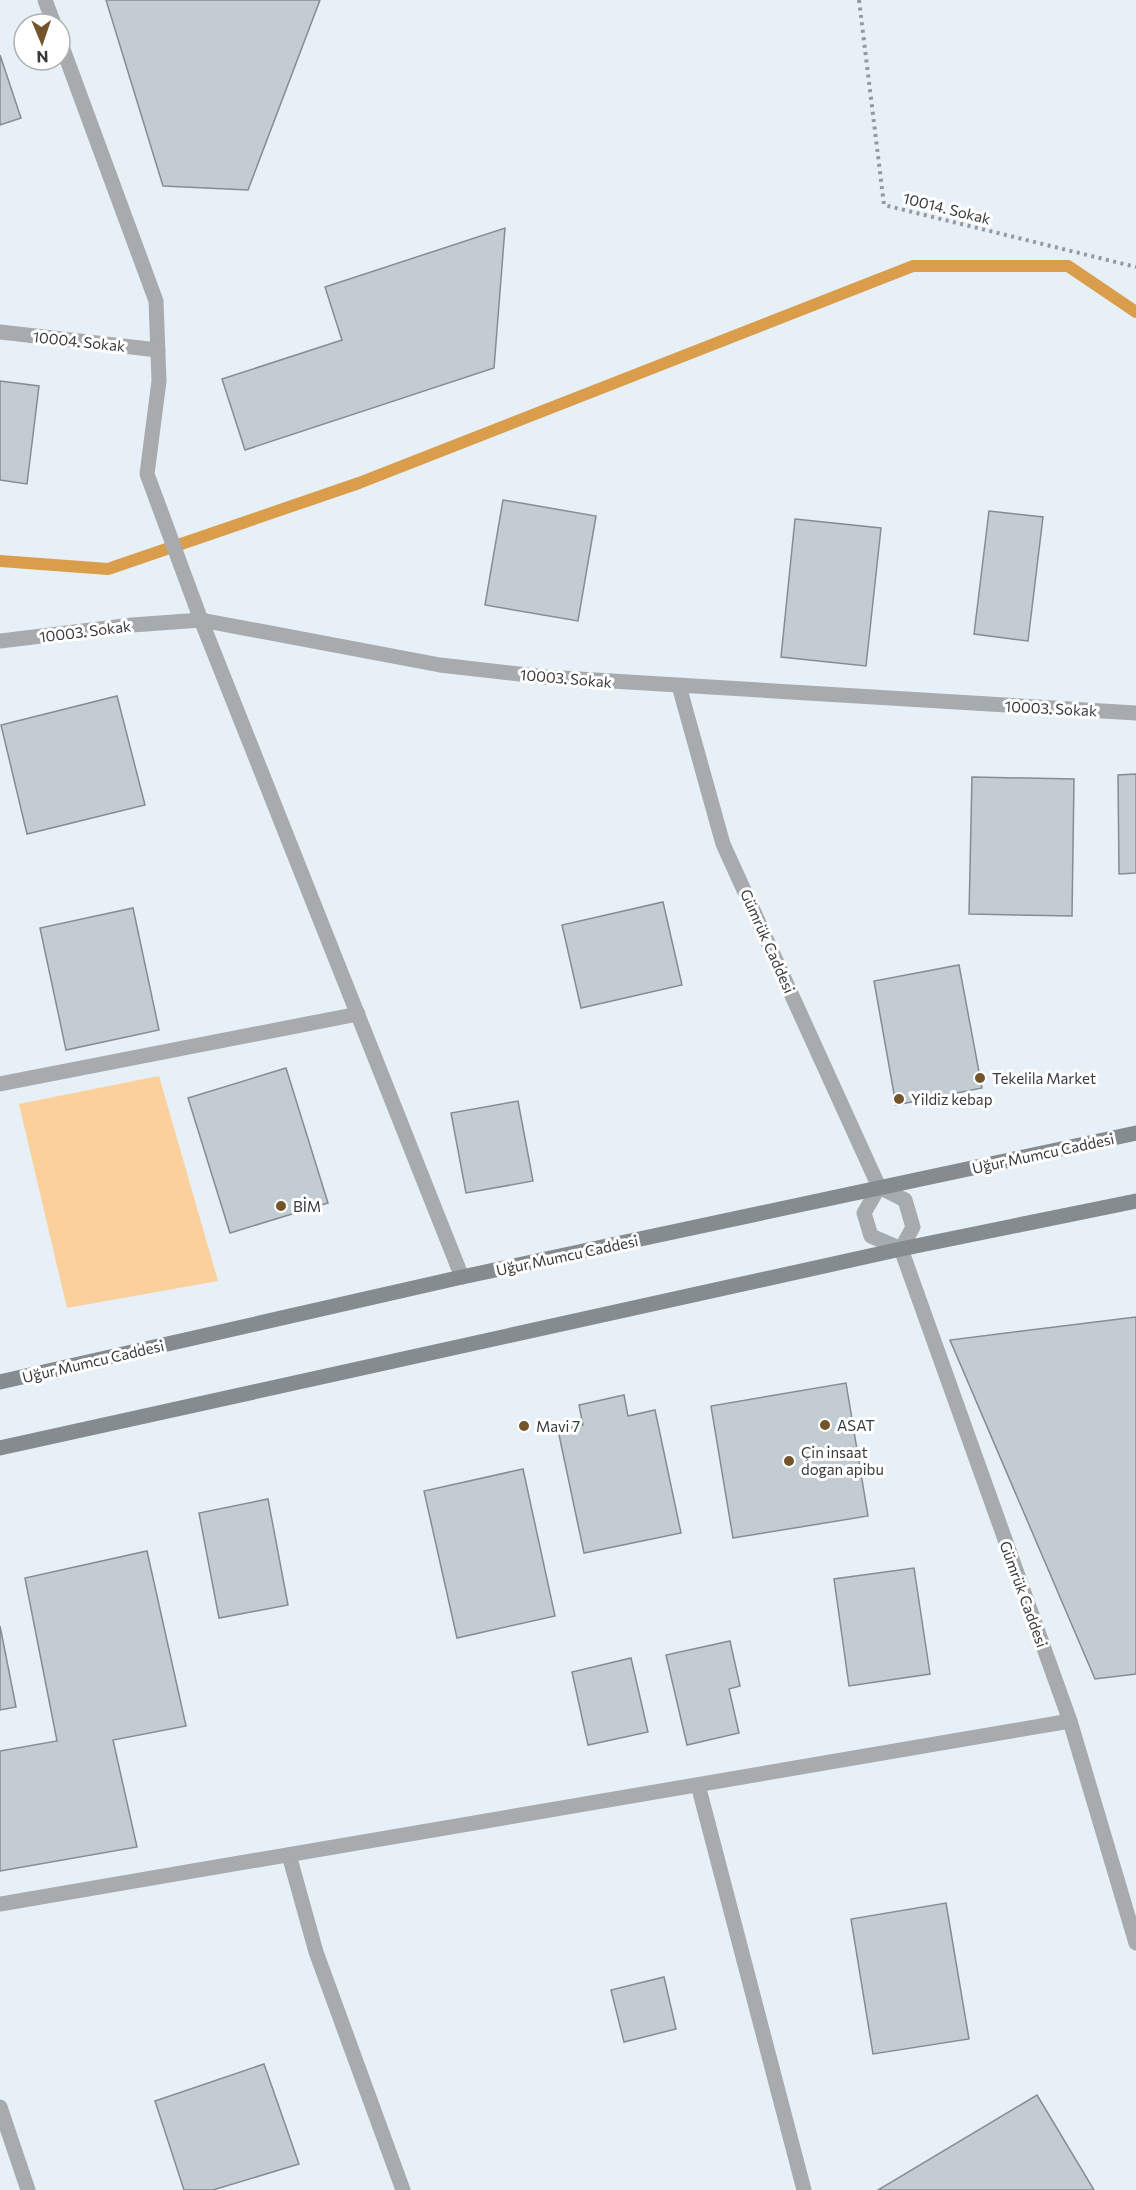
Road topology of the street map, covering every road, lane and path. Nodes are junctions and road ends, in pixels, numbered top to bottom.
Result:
1 (859, 0) edge
2 (71, 72) edge
3 (1136, 267) edge
4 (0, 332) edge
5 (158, 350) junction
6 (201, 620) junction
7 (0, 641) edge
8 (679, 686) junction
9 (1136, 712) edge
10 (358, 1014) junction
11 (0, 1084) edge
12 (1136, 1132) edge
13 (879, 1187) junction
14 (1136, 1201) edge
15 (901, 1249) junction
16 (462, 1277) junction
17 (0, 1382) edge
18 (0, 1448) edge
19 (1070, 1721) junction
20 (698, 1785) junction
21 (289, 1855) junction
22 (0, 1904) edge
23 (1136, 1943) edge
24 (0, 2107) edge
25 (28, 2190) edge
26 (403, 2190) edge
27 (804, 2190) edge

1 - 3 path, 10014. Sokak
2 - 5 street
4 - 5 street, 10004. Sokak
5 - 6 street
6 - 7 street, 10003. Sokak
6 - 8 street, 10003. Sokak
6 - 10 street
8 - 9 street, 10003. Sokak
8 - 13 street, Gümrük Caddesi
10 - 11 street
10 - 16 street
12 - 13 main road, Uğur Mumcu Caddesi
13 - 15 street
13 - 15 street
13 - 16 main road, Uğur Mumcu Caddesi
14 - 15 main road
15 - 18 main road
15 - 19 street, Gümrük Caddesi
16 - 17 main road, Uğur Mumcu Caddesi
19 - 20 street
19 - 23 street, Gümrük Caddesi
20 - 21 street
20 - 27 street
21 - 22 street
21 - 26 street
24 - 25 street

